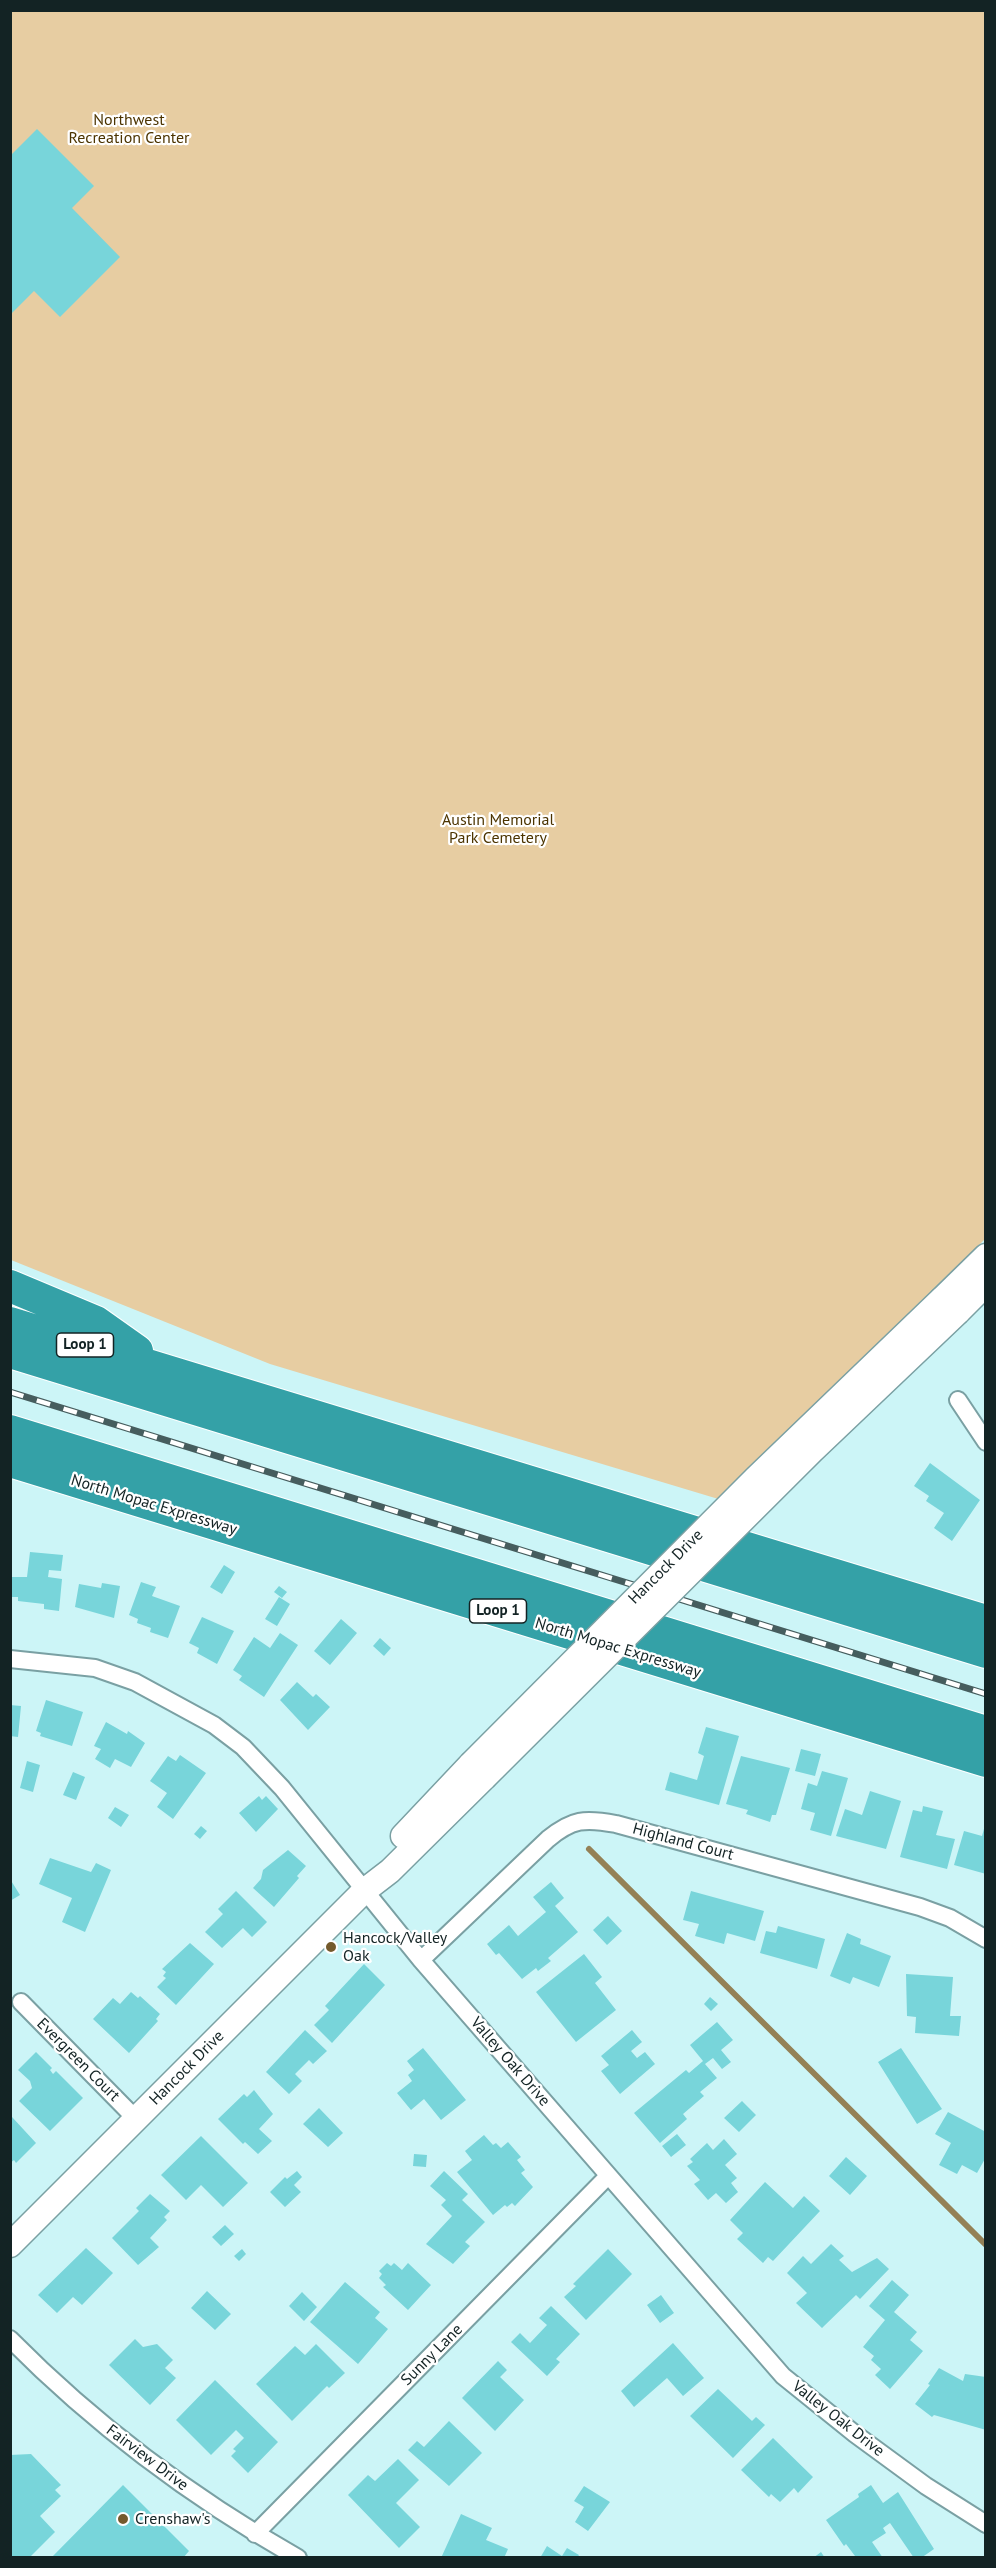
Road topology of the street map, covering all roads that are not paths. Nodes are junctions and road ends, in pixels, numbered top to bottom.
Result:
1 (986, 1256) edge
2 (986, 1284) edge
3 (10, 1286) edge
4 (950, 1305) junction
5 (10, 1323) edge
6 (10, 1352) edge
7 (160, 1366) junction
8 (958, 1400) dead end
9 (10, 1431) edge
10 (986, 1442) edge
11 (10, 1461) edge
12 (986, 1622) edge
13 (986, 1652) edge
14 (10, 1659) edge
15 (986, 1732) edge
16 (986, 1761) edge
17 (364, 1892) junction
18 (986, 1939) edge
19 (421, 1960) junction
20 (21, 2002) dead end
21 (136, 2119) junction
22 (608, 2176) junction
23 (10, 2244) edge
24 (10, 2339) edge
25 (986, 2524) edge
26 (255, 2534) junction
27 (298, 2558) edge

1 - 4 street, Hancock Drive
2 - 4 street, Hancock Drive
3 - 7 highway
4 - 17 street, Hancock Drive, bridge
5 - 7 highway, Loop 1
6 - 13 highway
7 - 12 highway, Loop 1
8 - 10 street
9 - 15 highway
11 - 16 highway, North Mopac Expressway / Loop 1
14 - 17 street, Valley Oak Drive
17 - 19 street, Valley Oak Drive
17 - 21 street, Hancock Drive
18 - 19 street, Highland Court
19 - 22 street, Valley Oak Drive
20 - 21 street, Evergreen Court
21 - 23 street, Hancock Drive
22 - 25 street, Valley Oak Drive
22 - 26 street, Sunny Lane
24 - 26 street, Fairview Drive
26 - 27 street, Fairview Drive

